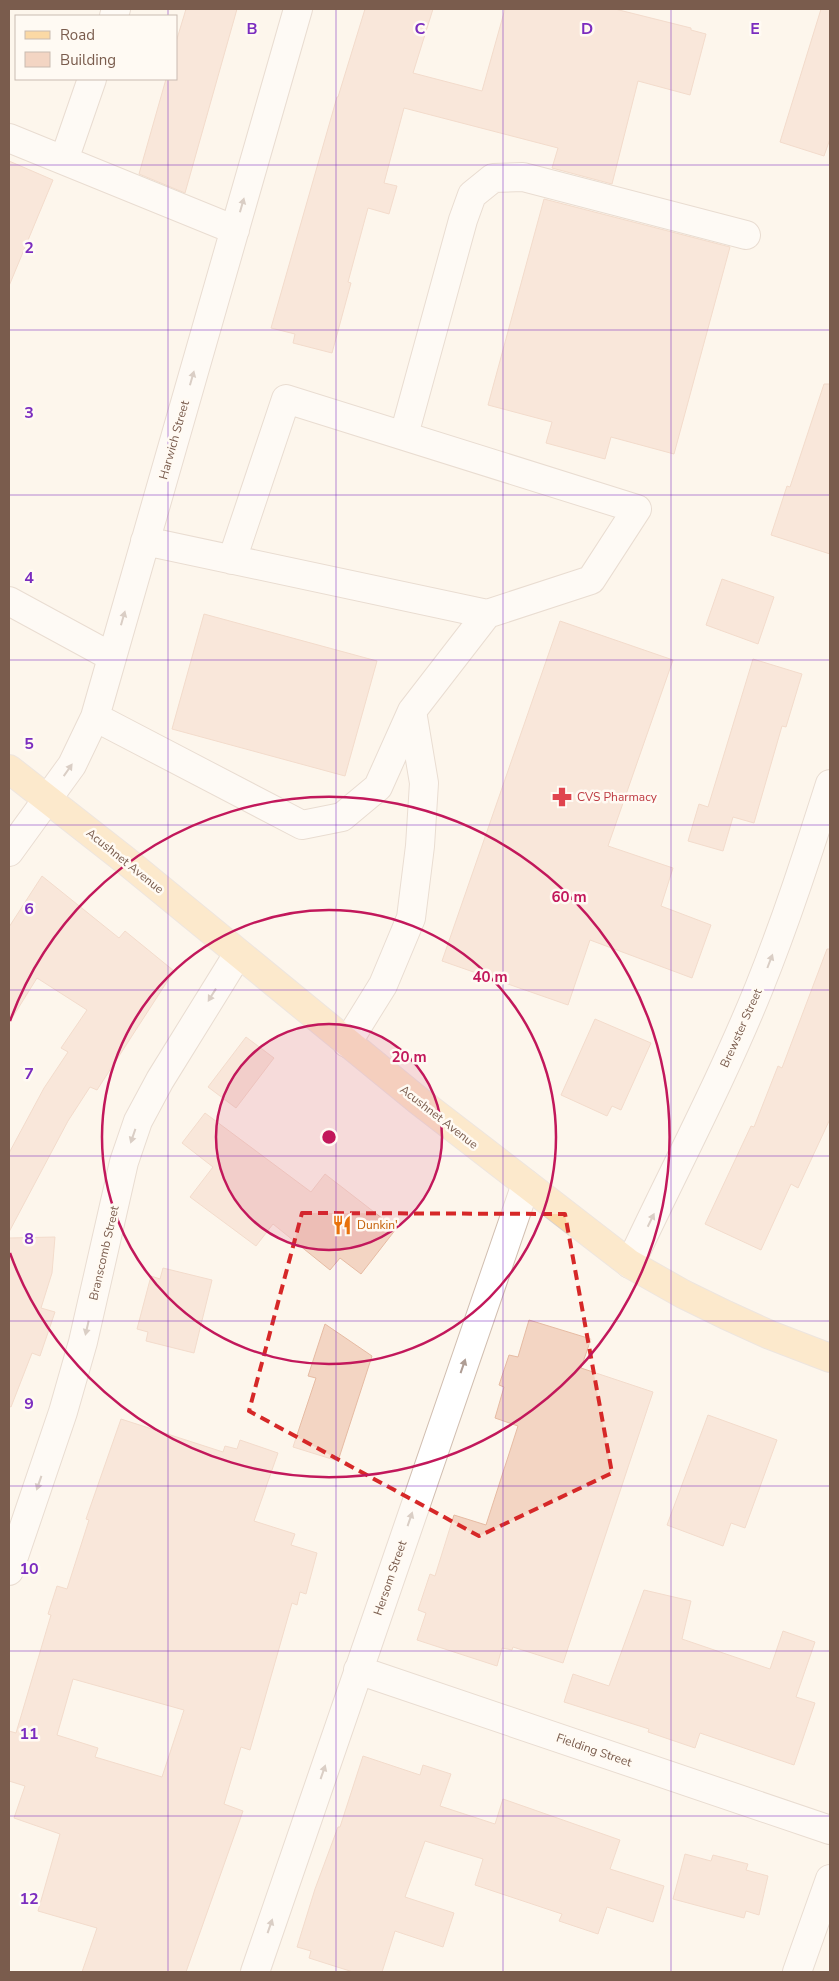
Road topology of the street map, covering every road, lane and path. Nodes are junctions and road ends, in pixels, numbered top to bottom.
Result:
1 (298, 9) edge
2 (92, 80) edge
3 (9, 138) edge
4 (64, 160) junction
5 (235, 230) junction
6 (746, 235) dead end
7 (404, 435) junction
8 (146, 541) junction
9 (232, 560) junction
10 (9, 601) edge
11 (486, 614) junction
12 (112, 657) junction
13 (412, 711) junction
14 (95, 717) junction
15 (9, 769) edge
16 (830, 784) edge
17 (48, 799) junction
18 (9, 852) edge
19 (238, 954) junction
20 (347, 1043) junction
21 (526, 1184) junction
22 (630, 1264) junction
23 (830, 1358) edge
24 (9, 1571) edge
25 (358, 1670) junction
26 (830, 1830) edge
27 (830, 1879) edge
28 (255, 1972) edge
29 (796, 1972) edge

5 -> 1 street, Harwich Street
2 - 4 street
3 - 4 street
4 - 5 street
8 -> 5 street, Harwich Street
6 - 7 street
7 - 9 street
7 - 11 street
8 - 9 street
12 -> 8 street, Harwich Street
9 - 11 street
10 - 12 street
11 - 13 street
12 - 14 street, Harwich Street
13 - 14 street
13 - 20 street
17 -> 14 street, Harwich Street
15 - 17 main road, Acushnet Avenue
22 -> 16 street, Brewster Street
17 - 18 street, Harwich Street
17 - 19 main road, Acushnet Avenue
19 - 20 main road, Acushnet Avenue
19 -> 24 street, Branscomb Street
20 - 21 main road, Acushnet Avenue
21 - 22 main road, Acushnet Avenue
25 -> 21 street, Hersom Street
22 - 23 main road, Acushnet Avenue
25 - 26 street, Fielding Street
28 -> 25 street, Hersom Street
27 - 29 street

